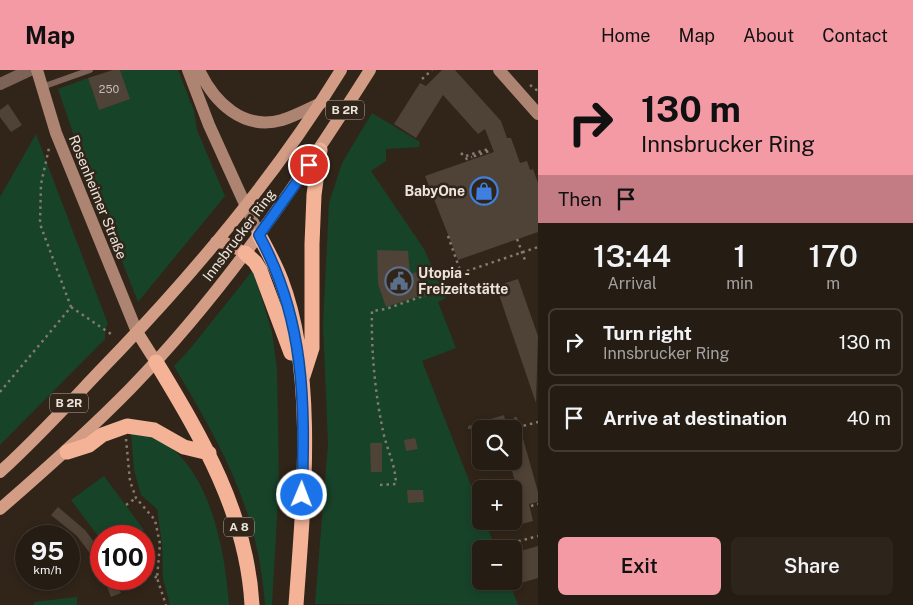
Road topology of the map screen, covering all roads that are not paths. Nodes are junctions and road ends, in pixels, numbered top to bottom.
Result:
1 (30, 70) edge
2 (37, 70) edge
3 (90, 70) edge
4 (188, 70) edge
5 (199, 70) edge
6 (341, 70) edge
7 (370, 70) edge
8 (499, 70) edge
9 (0, 84) edge
10 (42, 87) junction
11 (321, 103) junction
12 (538, 114) edge
13 (320, 150) junction
14 (244, 206) junction
15 (259, 235) junction
16 (216, 242) junction
17 (245, 253) junction
18 (137, 332) junction
19 (156, 362) junction
20 (301, 382) junction
21 (67, 452) junction
22 (209, 453) junction
23 (0, 472) edge
24 (0, 509) edge
25 (252, 605) edge
26 (296, 605) edge

1 - 9 street
2 - 10 main road, Rosenheimer Straße
3 - 10 lane
4 - 14 main road
5 - 11 main road
6 - 11 main road, Innsbrucker Ring / B 2R
7 - 13 main road, Innsbrucker Ring / B 2R
8 - 12 main road
10 - 18 main road, Rosenheimer Straße
11 - 14 main road, Innsbrucker Ring / B 2R
13 - 15 main road, Innsbrucker Ring / B 2R
13 - 20 highway
14 - 15 main road
14 - 16 main road, Innsbrucker Ring / B 2R
15 - 17 main road, Innsbrucker Ring / B 2R
15 - 20 highway
16 - 17 main road
16 - 18 main road, Innsbrucker Ring / B 2R
17 - 19 main road, Innsbrucker Ring / B 2R
17 - 20 highway
18 - 19 main road
18 - 23 main road, B 2R
19 - 21 main road, B 2R
19 - 22 highway, A 8
20 - 26 highway
21 - 22 highway
21 - 24 main road, B 2R
22 - 25 highway, A 8

